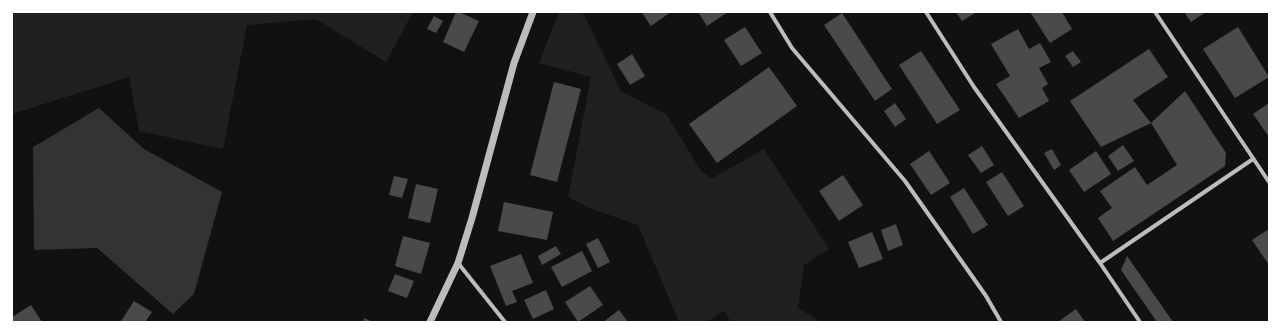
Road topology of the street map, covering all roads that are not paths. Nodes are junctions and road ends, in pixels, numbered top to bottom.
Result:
1 (533, 12) edge
2 (770, 12) edge
3 (926, 12) edge
4 (1155, 12) edge
5 (1253, 158) junction
6 (1269, 182) edge
7 (458, 263) junction
8 (1100, 263) junction
9 (430, 322) edge
10 (505, 322) edge
11 (1001, 322) edge
12 (1140, 322) edge

1 - 7 street
2 - 11 street
3 - 8 street
4 - 5 street
5 - 6 street
5 - 8 street
7 - 9 street
7 - 10 street
8 - 12 street

